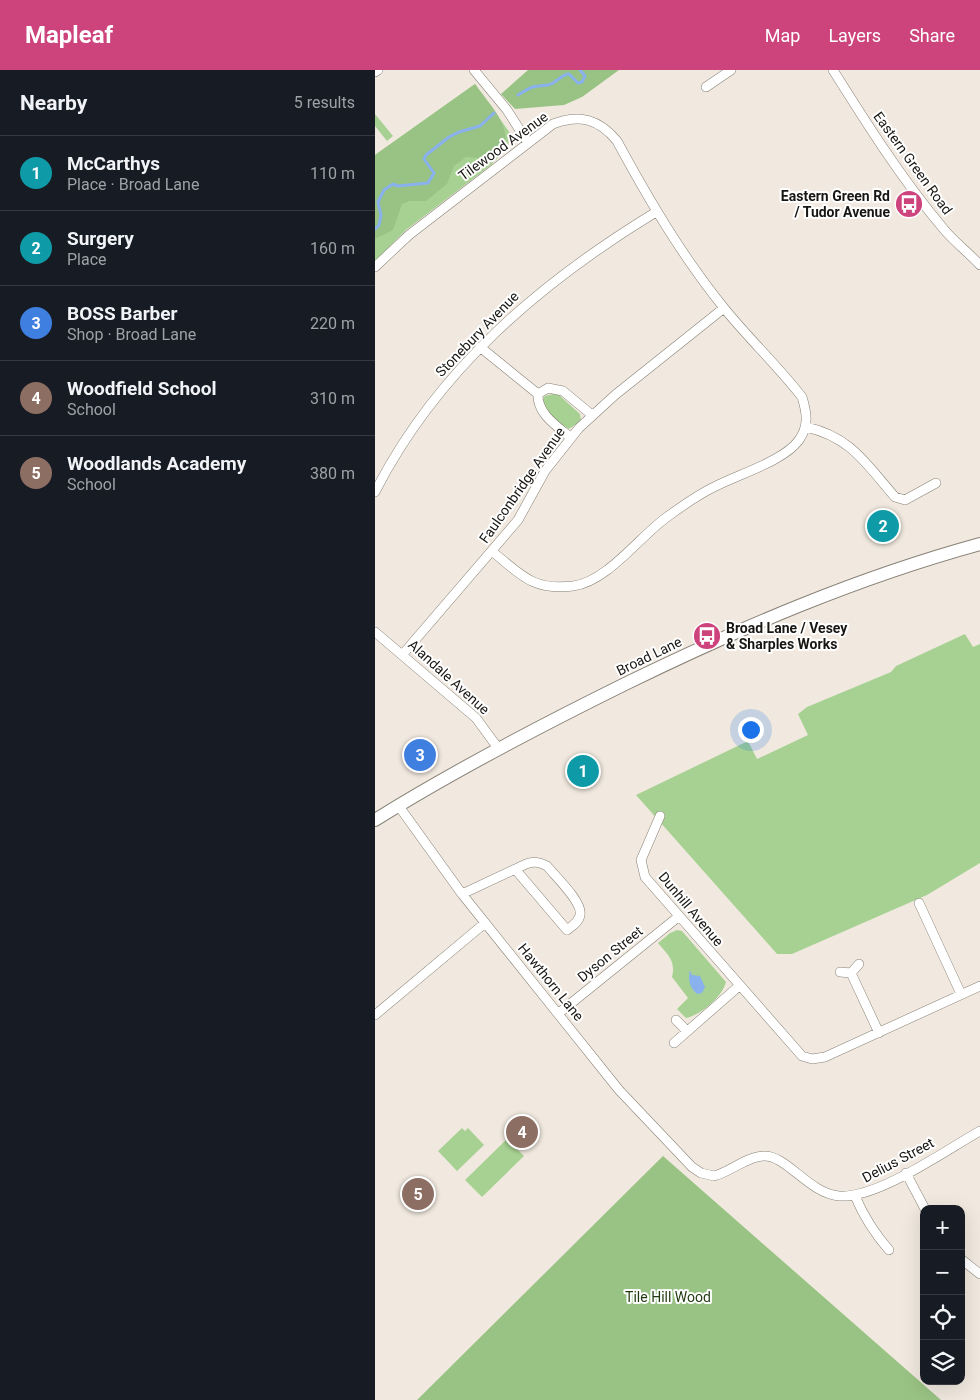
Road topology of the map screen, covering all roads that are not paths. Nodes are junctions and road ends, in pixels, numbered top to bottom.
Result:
1 (474, 70) edge
2 (731, 70) edge
3 (833, 70) edge
4 (706, 86) dead end
5 (528, 142) junction
6 (656, 212) junction
7 (980, 265) edge
8 (375, 267) edge
9 (724, 308) junction
10 (480, 347) junction
11 (538, 394) junction
12 (592, 415) junction
13 (807, 427) junction
14 (571, 438) junction
15 (936, 483) dead end
16 (375, 492) edge
17 (980, 544) edge
18 (493, 552) junction
19 (375, 632) edge
20 (403, 654) junction
21 (499, 748) junction
22 (398, 805) junction
23 (660, 816) dead end
24 (375, 820) edge
25 (515, 869) junction
26 (462, 894) junction
27 (919, 902) dead end
28 (678, 917) junction
29 (485, 923) junction
30 (859, 964) dead end
31 (840, 972) dead end
32 (851, 973) junction
33 (739, 986) junction
34 (980, 986) edge
35 (961, 994) junction
36 (559, 1014) junction
37 (375, 1015) edge
38 (676, 1020) dead end
39 (687, 1031) junction
40 (879, 1033) junction
41 (674, 1043) dead end
42 (980, 1131) edge
43 (692, 1167) joint
44 (906, 1173) junction
45 (855, 1196) junction
46 (923, 1205) edge
47 (889, 1250) dead end
48 (965, 1262) edge
49 (969, 1266) junction
50 (965, 1270) edge
51 (980, 1274) edge

1 - 5 street
2 - 4 street
3 - 7 street, Eastern Green Road
5 - 6 street, Tilewood Avenue
5 - 8 street, Tilewood Avenue
6 - 9 street, Tilewood Avenue
6 - 10 street, Stonebury Avenue
9 - 12 street, Faulconbridge Avenue
9 - 13 street, Tilewood Avenue
10 - 11 street
10 - 16 street, Stonebury Avenue
11 - 12 street
11 - 14 street
12 - 14 street, Faulconbridge Avenue
13 - 15 street
13 - 18 street
14 - 18 street, Faulconbridge Avenue
17 - 21 street, Broad Lane
18 - 20 street, Faulconbridge Avenue
19 - 20 street, Alandale Avenue
20 - 21 street, Alandale Avenue
21 - 22 street, Broad Lane
22 - 24 street, Broad Lane
22 - 26 street, Hawthorn Lane
23 - 28 street, Dunhill Avenue
25 - 25 street
25 - 26 street
26 - 29 street, Hawthorn Lane
27 - 35 street
28 - 33 street, Dunhill Avenue
28 - 36 street, Dyson Street
29 - 36 street, Hawthorn Lane
29 - 37 street
30 - 32 street
31 - 32 street
32 - 40 street
33 - 39 street
33 - 40 street, Dunhill Avenue
34 - 35 street, Dunhill Avenue
35 - 40 street, Dunhill Avenue
36 - 43 street, Hawthorn Lane
38 - 39 street
39 - 41 street
42 - 44 street, Delius Street
43 - 45 street, Delius Street
44 - 45 street, Delius Street
44 - 46 street
45 - 47 street
48 - 49 street
49 - 50 street
49 - 51 street

